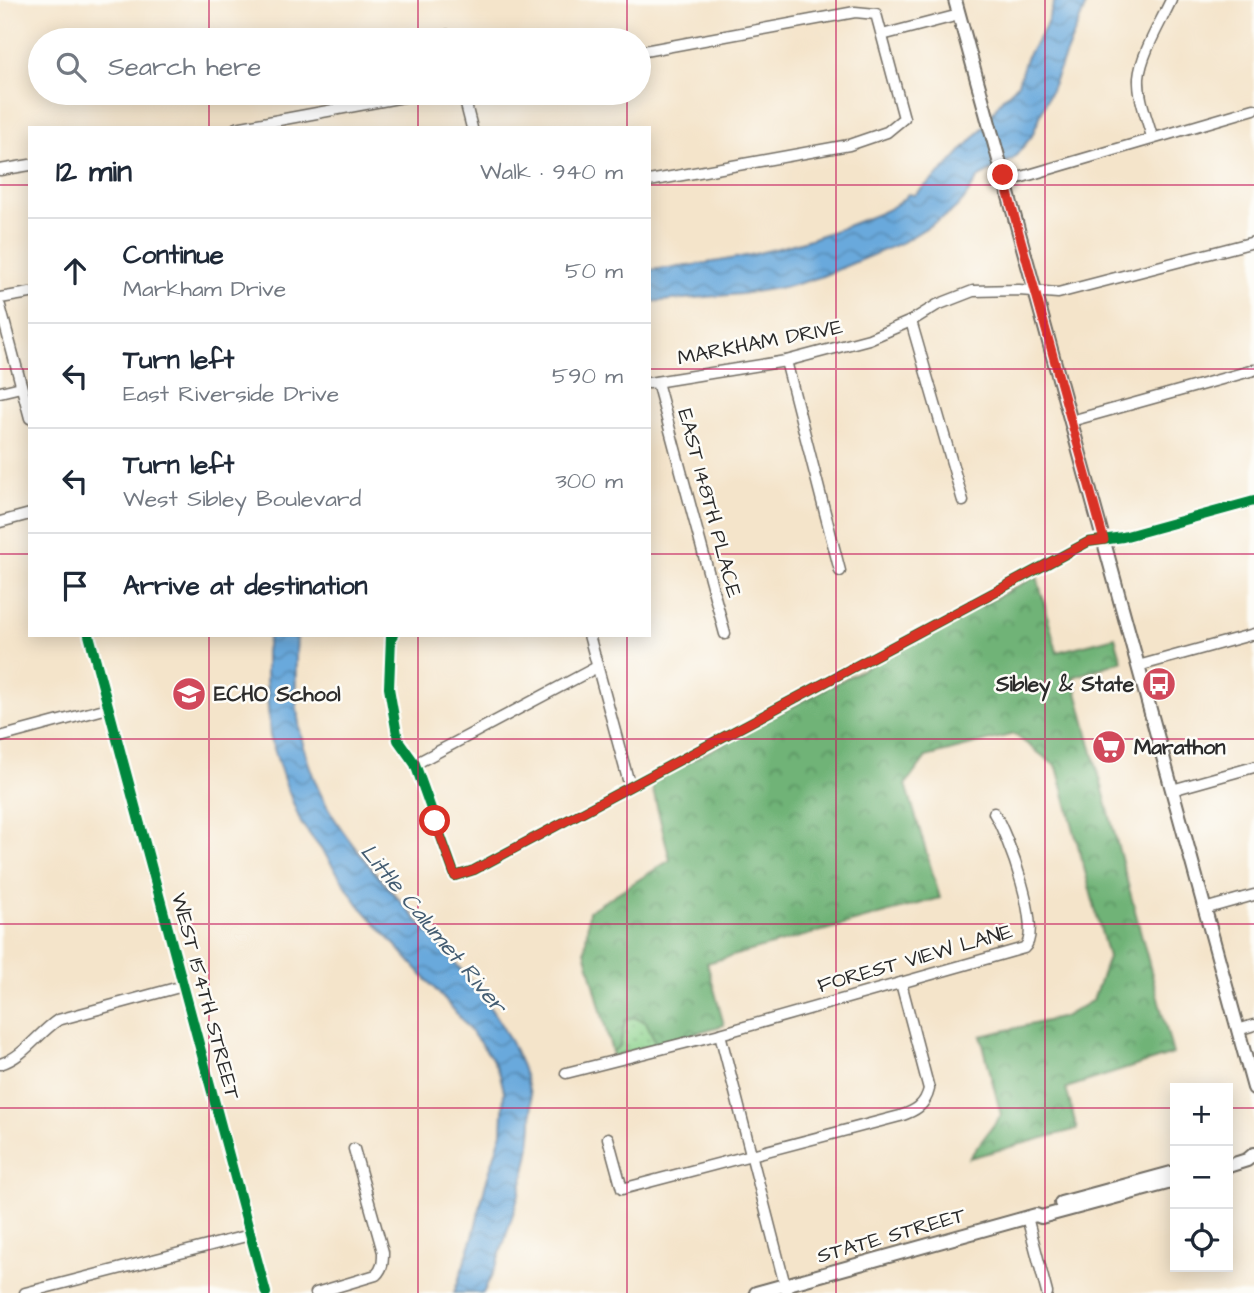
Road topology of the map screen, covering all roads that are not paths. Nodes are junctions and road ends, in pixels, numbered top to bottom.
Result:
1 (955, 0) edge
2 (1171, 0) edge
3 (959, 15) junction
4 (882, 34) junction
5 (651, 50) edge
6 (360, 105) edge
7 (466, 105) edge
8 (1254, 109) edge
9 (247, 126) edge
10 (471, 126) edge
11 (1153, 138) junction
12 (28, 164) edge
13 (0, 170) edge
14 (1004, 179) junction
15 (651, 181) edge
16 (1254, 242) edge
17 (1035, 292) junction
18 (28, 293) edge
19 (0, 298) edge
20 (0, 306) edge
21 (911, 321) junction
22 (786, 361) junction
23 (1254, 370) edge
24 (653, 382) edge
25 (21, 387) junction
26 (0, 392) edge
27 (28, 411) edge
28 (1070, 421) junction
29 (963, 501) dead end
30 (1254, 501) edge
31 (28, 515) edge
32 (0, 522) edge
33 (1104, 540) junction
34 (840, 571) dead end
35 (725, 634) dead end
36 (1254, 634) edge
37 (90, 637) edge
38 (390, 637) edge
39 (590, 637) edge
40 (1138, 666) junction
41 (597, 667) junction
42 (108, 708) junction
43 (0, 737) edge
44 (415, 764) junction
45 (1254, 767) edge
46 (630, 787) junction
47 (1172, 790) junction
48 (994, 813) dead end
49 (1254, 895) edge
50 (1205, 909) junction
51 (901, 983) junction
52 (183, 986) junction
53 (1254, 1025) edge
54 (1238, 1030) junction
55 (720, 1034) junction
56 (0, 1064) edge
57 (566, 1073) dead end
58 (1254, 1088) edge
59 (608, 1138) dead end
60 (354, 1149) dead end
61 (1250, 1153) edge
62 (751, 1154) junction
63 (1233, 1164) edge
64 (1170, 1172) edge
65 (1170, 1182) edge
66 (1031, 1216) junction
67 (250, 1235) junction
68 (786, 1289) edge
69 (25, 1293) edge
70 (266, 1293) edge
71 (316, 1293) edge
72 (756, 1293) edge
73 (1047, 1293) edge

1 - 3 main road
2 - 11 street
3 - 4 street
3 - 14 main road
4 - 5 street
4 - 15 street
6 - 9 street
7 - 10 street
8 - 11 street
11 - 14 street
12 - 13 street
14 - 17 main road
16 - 17 street, MARKHAM DRIVE
17 - 21 street, MARKHAM DRIVE
17 - 28 main road
18 - 19 street
20 - 25 street
21 - 22 street, MARKHAM DRIVE
21 - 29 street
22 - 24 street, MARKHAM DRIVE
22 - 34 street
23 - 28 street
24 - 35 street, EAST 148TH PLACE
25 - 26 street
25 - 27 street
28 - 33 main road
30 - 33 street
31 - 32 street
33 - 40 main road
33 - 46 street
36 - 40 street
37 - 42 street, WEST 154TH STREET
38 - 44 street
39 - 41 street
40 - 47 main road
41 - 44 street
41 - 46 street
42 - 43 street
42 - 52 street, WEST 154TH STREET
44 - 46 street
45 - 47 street
47 - 50 main road
48 - 51 street, FOREST VIEW LANE
49 - 50 street
50 - 54 main road
51 - 55 street, FOREST VIEW LANE
51 - 62 street
52 - 56 street
52 - 67 street, WEST 154TH STREET
53 - 54 street
54 - 58 main road
55 - 57 street, FOREST VIEW LANE
55 - 62 street
59 - 62 street
60 - 71 street
61 - 63 main road
62 - 68 street
64 - 66 main road, STATE STREET
65 - 66 main road, STATE STREET
66 - 68 main road, STATE STREET
66 - 73 street
67 - 69 street
67 - 70 street, WEST 154TH STREET
68 - 72 main road, STATE STREET

